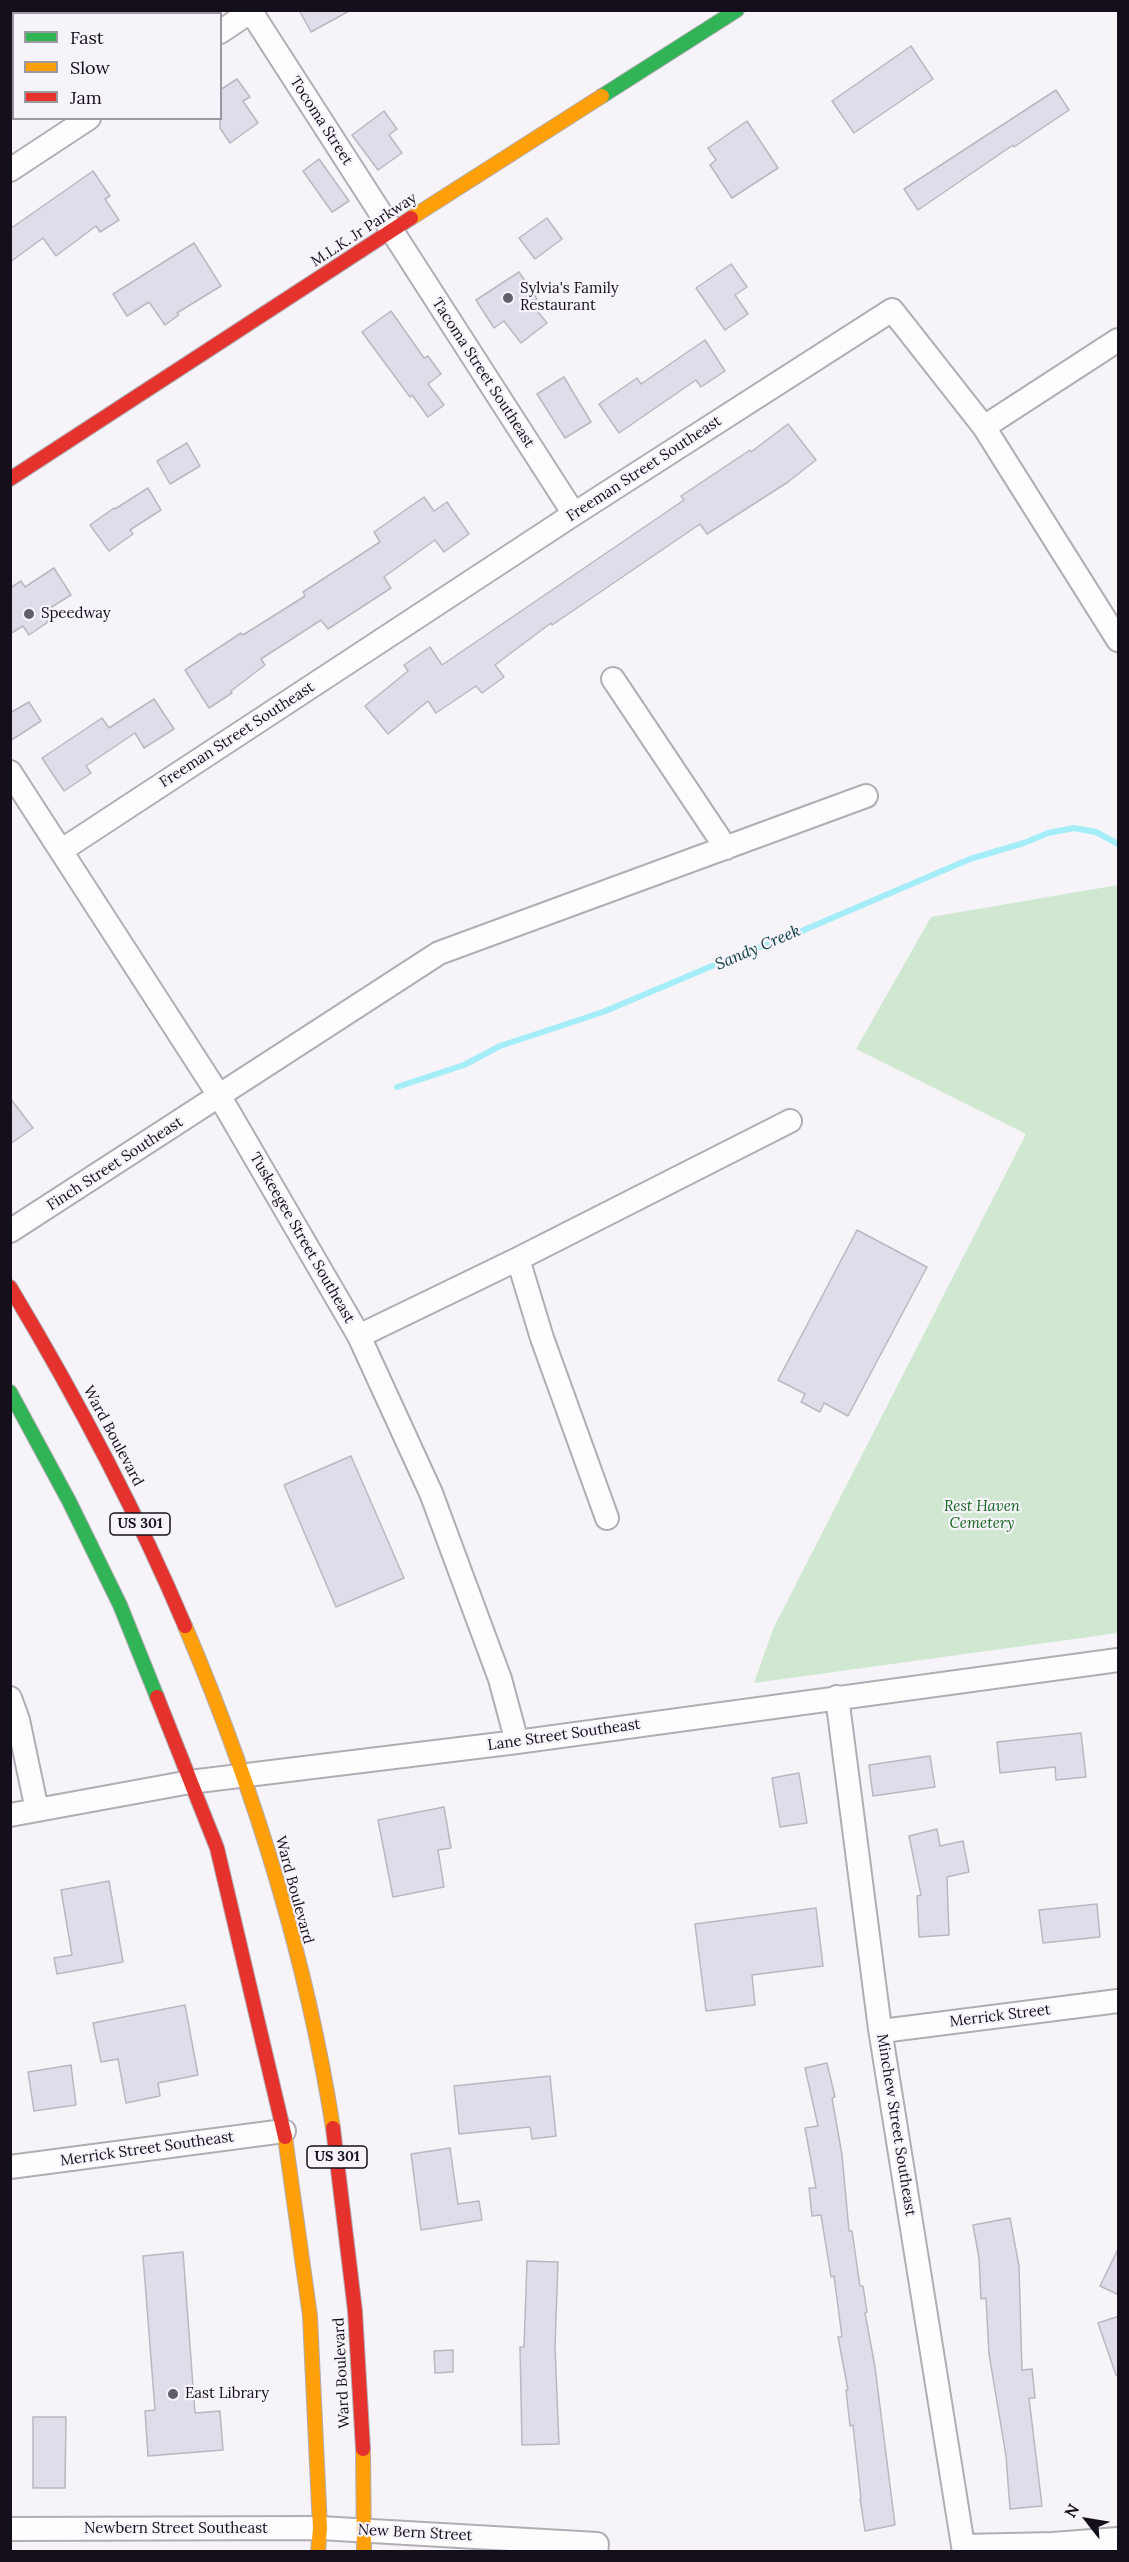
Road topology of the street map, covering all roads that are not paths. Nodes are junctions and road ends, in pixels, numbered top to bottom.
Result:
1 (737, 10) edge
2 (251, 11) edge
3 (222, 31) edge
4 (86, 120) edge
5 (10, 170) edge
6 (391, 231) junction
7 (1119, 340) edge
8 (984, 427) junction
9 (10, 479) edge
10 (574, 514) junction
11 (1115, 628) edge
12 (613, 679) dead end
13 (10, 772) edge
14 (866, 796) dead end
15 (726, 848) junction
16 (62, 850) junction
17 (220, 1097) junction
18 (790, 1121) dead end
19 (10, 1231) edge
20 (518, 1259) junction
21 (10, 1287) edge
22 (359, 1336) junction
23 (10, 1392) edge
24 (606, 1518) dead end
25 (1119, 1660) edge
26 (837, 1697) junction
27 (10, 1698) edge
28 (516, 1742) junction
29 (241, 1775) junction
30 (190, 1782) junction
31 (37, 1810) junction
32 (10, 1815) edge
33 (1119, 2001) edge
34 (882, 2031) junction
35 (284, 2131) junction
36 (10, 2168) edge
37 (10, 2529) edge
38 (331, 2529) junction
39 (1119, 2539) edge
40 (364, 2541) edge
41 (596, 2548) edge
42 (964, 2549) edge
43 (318, 2552) edge

1 - 6 main road, M.L.K. Jr Parkway
2 - 3 street
2 - 6 street, Tocoma Street
4 - 5 street
6 - 9 main road, M.L.K. Jr Parkway
6 - 10 street, Tacoma Street Southeast
7 - 8 street
8 - 10 street, Freeman Street Southeast
8 - 11 street, Freeman Street Southeast
10 - 16 street, Freeman Street Southeast
12 - 15 street
13 - 16 street, Tuskeegee Street Southeast
14 - 15 street, Finch Street Southeast
15 - 17 street, Finch Street Southeast
16 - 17 street, Tuskeegee Street Southeast
17 - 19 street, Finch Street Southeast
17 - 22 street, Tuskeegee Street Southeast
18 - 20 street
20 - 22 street
20 - 24 street
21 - 29 main road, Ward Boulevard / US 301
22 - 28 street, Tuskeegee Street Southeast
23 - 30 main road, Ward Boulevard / US 301
25 - 26 street, Lane Street Southeast
26 - 28 street, Lane Street Southeast
26 - 34 street, Minchew Street Southeast
27 - 31 street
28 - 29 street, Lane Street Southeast
29 - 30 street, Lane Street Southeast
29 - 40 main road, Ward Boulevard / US 301
30 - 31 street, Lane Street Southeast
30 - 35 main road, Ward Boulevard / US 301
31 - 32 street, Lane Street Southeast
33 - 34 street, Merrick Street
34 - 42 street, Minchew Street Southeast
35 - 36 street, Merrick Street Southeast
35 - 38 main road, Ward Boulevard / US 301
37 - 38 street, Newbern Street Southeast
38 - 40 street, New Bern Street
38 - 43 main road, Ward Boulevard / US 301
39 - 42 street
40 - 41 street, New Bern Street

